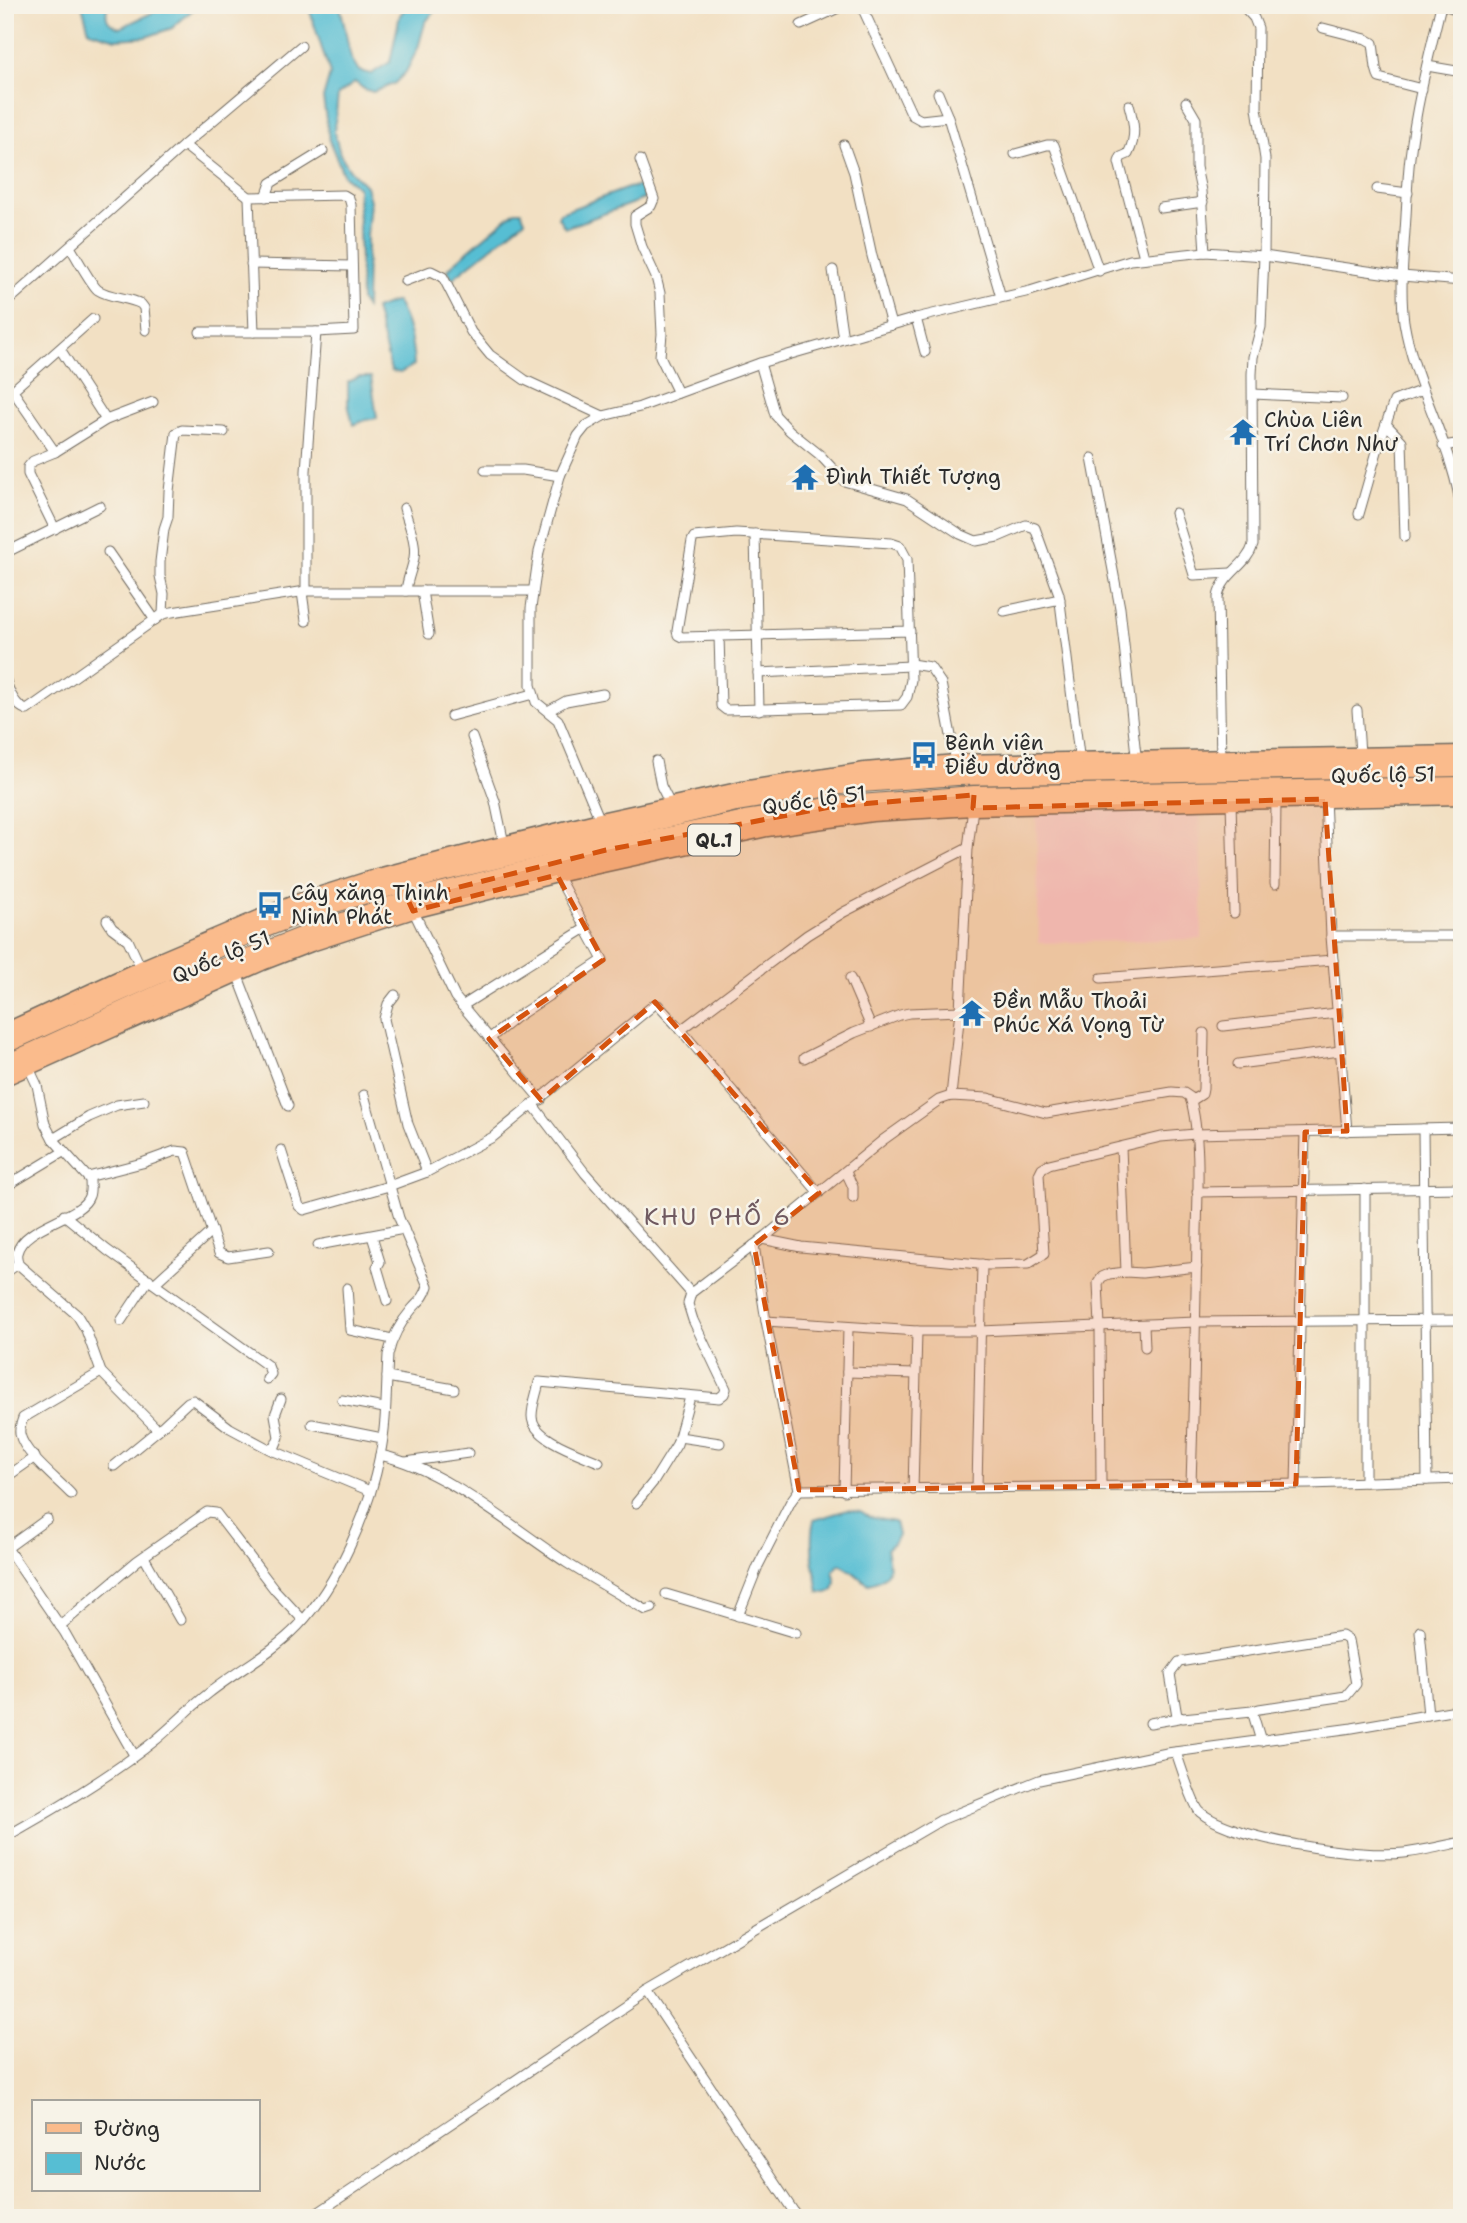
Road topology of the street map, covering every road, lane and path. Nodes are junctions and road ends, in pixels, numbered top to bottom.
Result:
1 (845, 5) edge
2 (861, 5) edge
3 (1242, 5) edge
4 (1442, 5) edge
5 (1462, 11) edge
6 (802, 25) dead end
7 (1323, 28) dead end
8 (301, 46) dead end
9 (1427, 66) junction
10 (1462, 72) edge
11 (1422, 89) junction
12 (938, 93) dead end
13 (1186, 102) dead end
14 (1129, 105) dead end
15 (948, 117) junction
16 (184, 145) junction
17 (844, 145) dead end
18 (323, 150) dead end
19 (1015, 154) dead end
20 (640, 160) dead end
21 (1377, 189) dead end
22 (1408, 193) junction
23 (249, 197) junction
24 (266, 197) junction
25 (1203, 202) junction
26 (1161, 208) dead end
27 (70, 247) junction
28 (1205, 252) junction
29 (1264, 256) junction
30 (1144, 257) junction
31 (251, 264) junction
32 (352, 266) junction
33 (832, 270) dead end
34 (1098, 271) junction
35 (1402, 276) junction
36 (405, 281) dead end
37 (1462, 281) edge
38 (1001, 297) junction
39 (5, 304) edge
40 (916, 318) junction
41 (93, 319) dead end
42 (891, 325) junction
43 (146, 330) dead end
44 (200, 332) dead end
45 (254, 332) junction
46 (316, 332) junction
47 (843, 339) junction
48 (60, 349) junction
49 (925, 352) dead end
50 (760, 363) junction
51 (1423, 390) junction
52 (678, 393) junction
53 (9, 394) edge
54 (1253, 394) junction
55 (1342, 398) dead end
56 (153, 402) dead end
57 (603, 416) junction
58 (106, 420) junction
59 (1386, 424) junction
60 (224, 432) dead end
61 (1462, 443) edge
62 (1443, 446) junction
63 (55, 452) junction
64 (1092, 458) dead end
65 (485, 470) dead end
66 (560, 476) junction
67 (100, 506) dead end
68 (404, 508) dead end
69 (1175, 513) dead end
70 (1359, 514) dead end
71 (1462, 516) edge
72 (55, 529) junction
73 (755, 534) junction
74 (1405, 537) dead end
75 (107, 552) dead end
76 (5, 553) edge
77 (1231, 573) junction
78 (304, 591) junction
79 (406, 591) junction
80 (422, 591) junction
81 (532, 591) junction
82 (1060, 599) junction
83 (1004, 611) dead end
84 (159, 617) junction
85 (306, 621) dead end
86 (910, 631) junction
87 (429, 634) dead end
88 (757, 635) junction
89 (719, 636) junction
90 (911, 665) junction
91 (758, 673) junction
92 (5, 677) edge
93 (7, 691) edge
94 (533, 694) junction
95 (603, 694) dead end
96 (759, 710) junction
97 (1357, 710) dead end
98 (548, 711) junction
99 (452, 716) dead end
100 (472, 737) dead end
101 (1462, 753) edge
102 (1360, 754) junction
103 (656, 761) dead end
104 (956, 762) junction
105 (1221, 765) junction
106 (1081, 767) junction
107 (1138, 767) junction
108 (1462, 767) edge
109 (975, 769) junction
110 (1462, 786) edge
111 (1325, 795) junction
112 (1462, 797) edge
113 (1276, 800) junction
114 (973, 801) junction
115 (1231, 801) junction
116 (670, 804) junction
117 (605, 842) junction
118 (504, 844) junction
119 (968, 848) junction
120 (468, 859) junction
121 (557, 875) junction
122 (1275, 884) dead end
123 (411, 905) junction
124 (1234, 913) dead end
125 (107, 920) dead end
126 (586, 928) junction
127 (1331, 936) junction
128 (1462, 936) edge
129 (1333, 960) junction
130 (141, 968) junction
131 (236, 969) junction
132 (850, 978) dead end
133 (1101, 978) dead end
134 (395, 995) dead end
135 (462, 1006) junction
136 (960, 1011) junction
137 (1337, 1013) junction
138 (1223, 1026) dead end
139 (871, 1027) junction
140 (681, 1030) junction
141 (5, 1031) edge
142 (1204, 1033) dead end
143 (489, 1039) junction
144 (5, 1044) edge
145 (1340, 1051) junction
146 (804, 1058) dead end
147 (30, 1061) junction
148 (1238, 1064) dead end
149 (5, 1065) edge
150 (5, 1078) edge
151 (364, 1095) dead end
152 (951, 1096) junction
153 (144, 1101) dead end
154 (1191, 1101) junction
155 (537, 1103) junction
156 (288, 1106) dead end
157 (1462, 1128) edge
158 (1423, 1129) junction
159 (1347, 1131) junction
160 (1305, 1132) junction
161 (1195, 1134) junction
162 (53, 1139) junction
163 (1121, 1147) junction
164 (281, 1150) dead end
165 (63, 1152) junction
166 (427, 1172) junction
167 (846, 1172) junction
168 (88, 1177) junction
169 (389, 1186) junction
170 (5, 1187) edge
171 (1424, 1188) junction
172 (1462, 1188) edge
173 (1365, 1189) junction
174 (1304, 1190) junction
175 (1198, 1192) junction
176 (819, 1193) junction
177 (853, 1198) dead end
178 (64, 1215) junction
179 (404, 1229) junction
180 (212, 1231) junction
181 (372, 1236) junction
182 (758, 1242) junction
183 (318, 1245) dead end
184 (269, 1251) dead end
185 (18, 1264) junction
186 (982, 1264) junction
187 (1197, 1268) junction
188 (1126, 1272) junction
189 (5, 1273) edge
190 (152, 1281) junction
191 (346, 1288) dead end
192 (691, 1293) junction
193 (387, 1301) dead end
194 (1426, 1320) junction
195 (1462, 1320) edge
196 (121, 1321) dead end
197 (766, 1321) junction
198 (1300, 1321) junction
199 (1365, 1321) junction
200 (1196, 1322) junction
201 (1143, 1325) junction
202 (1100, 1326) junction
203 (848, 1328) junction
204 (917, 1331) junction
205 (981, 1332) junction
206 (392, 1339) junction
207 (1145, 1347) dead end
208 (101, 1372) junction
209 (847, 1372) junction
210 (915, 1374) junction
211 (387, 1377) junction
212 (267, 1379) dead end
213 (454, 1388) dead end
214 (691, 1397) junction
215 (281, 1399) dead end
216 (342, 1400) dead end
217 (384, 1408) junction
218 (312, 1424) dead end
219 (158, 1430) junction
220 (679, 1437) junction
221 (382, 1438) junction
222 (720, 1443) dead end
223 (274, 1451) junction
224 (468, 1452) dead end
225 (380, 1455) junction
226 (35, 1457) junction
227 (406, 1462) junction
228 (599, 1462) dead end
229 (114, 1466) dead end
230 (5, 1478) edge
231 (1462, 1479) edge
232 (1427, 1480) junction
233 (1365, 1482) junction
234 (1191, 1484) junction
235 (1296, 1484) junction
236 (1101, 1485) junction
237 (977, 1487) junction
238 (799, 1490) junction
239 (913, 1490) junction
240 (844, 1491) junction
241 (370, 1492) junction
242 (71, 1494) dead end
243 (636, 1503) dead end
244 (47, 1520) dead end
245 (6, 1547) edge
246 (144, 1557) junction
247 (666, 1594) dead end
248 (652, 1608) dead end
249 (738, 1616) junction
250 (303, 1619) junction
251 (180, 1620) dead end
252 (60, 1626) junction
253 (1420, 1631) dead end
254 (796, 1633) dead end
255 (1462, 1709) edge
256 (1252, 1712) junction
257 (1428, 1715) junction
258 (1180, 1718) junction
259 (1150, 1723) dead end
260 (1261, 1741) junction
261 (1176, 1752) junction
262 (134, 1755) junction
263 (5, 1837) edge
264 (1462, 1842) edge
265 (647, 1992) junction
266 (310, 2218) edge
267 (798, 2218) edge

1 - 6 street
2 - 15 street
3 - 29 street
4 - 5 street
4 - 9 street
7 - 11 street
8 - 16 street
9 - 10 street
9 - 11 street
11 - 22 street
12 - 15 street
13 - 25 street
14 - 30 street
15 - 38 street
16 - 23 street
16 - 27 street
17 - 42 street
18 - 24 street
19 - 34 street
20 - 52 street
21 - 22 street
22 - 35 street
23 - 24 street
23 - 31 street
24 - 32 street
25 - 26 street
25 - 28 street
27 - 39 street
27 - 43 street
28 - 29 street
28 - 30 street
29 - 35 street
29 - 54 street
30 - 34 street
31 - 32 street
31 - 45 street
32 - 46 street
33 - 47 street
34 - 38 street
35 - 37 street
35 - 51 street
36 - 57 street
38 - 40 street
40 - 42 street
40 - 49 street
41 - 48 street
42 - 47 street
44 - 45 street
45 - 46 street
46 - 78 street
47 - 50 street
48 - 53 street
48 - 58 street
50 - 52 street
50 - 82 street
51 - 59 street
51 - 62 street
52 - 57 street
53 - 63 street
54 - 55 street
54 - 77 street
56 - 58 street
57 - 66 street
58 - 63 street
59 - 70 street
59 - 74 street
60 - 84 street
61 - 62 street
62 - 71 street
63 - 72 street
64 - 107 street
65 - 66 street
66 - 81 street
67 - 72 street
68 - 79 street
69 - 77 street
72 - 76 street
73 - 86 street
73 - 88 street
73 - 89 street
75 - 84 street
77 - 105 street
78 - 79 street
78 - 84 street
78 - 85 street
79 - 80 street
80 - 81 street
80 - 87 street
81 - 94 street
82 - 83 street
82 - 106 street
84 - 93 street
86 - 88 street
86 - 90 street
88 - 89 street
88 - 91 street
89 - 96 street
90 - 91 street
90 - 96 street
90 - 104 street
91 - 96 street
92 - 93 street
94 - 98 street
94 - 99 street
95 - 98 street
97 - 102 street
98 - 117 street
100 - 118 street
101 - 102 main road, Quốc lộ 51 / QL.1
102 - 105 main road, Quốc lộ 51 / QL.1
103 - 116 street
104 - 109 main road, Quốc lộ 51 / QL.1
104 - 116 main road, Quốc lộ 51 / QL.1
105 - 107 highway, Quốc lộ 51 / QL.1
105 - 108 highway, Quốc lộ 51 / QL.1
106 - 107 highway, Quốc lộ 51 / QL.1
106 - 109 highway, Quốc lộ 51 / QL.1
109 - 114 highway
109 - 117 highway, Quốc lộ 51 / QL.1
110 - 111 highway, Quốc lộ 51 / QL.1
111 - 112 main road, Quốc lộ 51 / QL.1
111 - 113 main road, Quốc lộ 51 / QL.1
111 - 114 highway, Quốc lộ 51 / QL.1
111 - 127 street
113 - 115 main road, Quốc lộ 51 / QL.1
113 - 122 street
114 - 115 main road, Quốc lộ 51 / QL.1
114 - 117 highway, Quốc lộ 51 / QL.1
114 - 119 street
115 - 124 street
116 - 117 main road, Quốc lộ 51 / QL.1
117 - 118 main road, Quốc lộ 51 / QL.1
117 - 120 highway, Quốc lộ 51 / QL.1
117 - 121 main road, Quốc lộ 51 / QL.1
117 - 123 highway, Quốc lộ 51 / QL.1
118 - 120 main road, Quốc lộ 51 / QL.1
119 - 136 street
119 - 140 street
120 - 130 main road, Quốc lộ 51 / QL.1
120 - 144 highway, Quốc lộ 51 / QL.1
121 - 123 main road, Quốc lộ 51 / QL.1
121 - 126 street
123 - 131 highway, Quốc lộ 51 / QL.1
123 - 135 street
125 - 130 street
126 - 135 street
126 - 143 street
127 - 128 street
127 - 129 street
129 - 133 street
129 - 137 street
130 - 141 main road, Quốc lộ 51 / QL.1
131 - 147 highway, Quốc lộ 51 / QL.1
131 - 156 street
132 - 139 street
134 - 166 street
135 - 143 street
136 - 139 street
136 - 152 street
137 - 138 street
137 - 145 street
139 - 146 street
140 - 155 street
140 - 176 street
142 - 154 street
143 - 155 street
145 - 148 street
145 - 159 street
147 - 149 highway, Quốc lộ 51 / QL.1
147 - 150 main road, Quốc lộ 51 / QL.1
147 - 162 street
151 - 169 street
152 - 154 street
152 - 167 street
153 - 162 street
154 - 161 street
155 - 166 street
155 - 192 street
157 - 158 street
158 - 159 street
158 - 171 street
159 - 160 street
160 - 161 street
160 - 174 street
161 - 163 street
161 - 175 street
162 - 165 street
163 - 186 street
163 - 188 street
164 - 169 street
165 - 168 street
165 - 170 street
166 - 169 street
167 - 176 street
167 - 177 street
168 - 178 street
168 - 180 street
169 - 179 street
171 - 172 street
171 - 173 street
171 - 194 street
173 - 174 street
173 - 199 street
174 - 175 street
174 - 198 street
175 - 187 street
176 - 182 street
178 - 185 street
178 - 190 street
179 - 181 street
179 - 206 street
180 - 184 street
180 - 190 street
181 - 183 street
181 - 193 street
182 - 186 street
182 - 192 street
182 - 197 street
185 - 189 street
185 - 208 street
186 - 205 street
187 - 188 street
187 - 200 street
188 - 202 street
190 - 196 street
190 - 212 street
191 - 206 street
192 - 214 street
194 - 195 street
194 - 199 street
194 - 232 street
197 - 203 street
197 - 238 street
198 - 199 street
198 - 200 street
198 - 235 street
199 - 233 street
200 - 201 street
200 - 234 street
201 - 202 street
201 - 207 street
202 - 205 street
202 - 236 street
203 - 204 street
203 - 209 street
204 - 205 street
204 - 210 street
205 - 237 street
206 - 211 street
208 - 219 street
208 - 226 street
209 - 210 street
209 - 240 street
210 - 239 street
211 - 213 street
211 - 217 street
214 - 220 street
214 - 228 street
215 - 223 street
216 - 217 street
217 - 221 street
218 - 221 street
219 - 223 street
219 - 229 street
220 - 222 street
220 - 243 street
221 - 225 street
223 - 241 street
224 - 227 street
225 - 227 street
225 - 241 street
226 - 230 street
226 - 242 street
227 - 248 street
231 - 232 street
232 - 233 street
233 - 235 street
234 - 235 street
234 - 236 street
236 - 237 street
237 - 239 street
238 - 240 street
238 - 249 street
239 - 240 street
241 - 250 street
244 - 245 street
245 - 252 street
246 - 250 street
246 - 251 street
246 - 252 street
247 - 249 street
249 - 254 street
250 - 262 street
252 - 262 street
253 - 257 street
255 - 257 street
256 - 258 street
256 - 258 street
256 - 260 street
257 - 260 street
258 - 259 street
260 - 261 street
261 - 264 street
261 - 265 street
262 - 263 street
265 - 266 street
265 - 267 street

